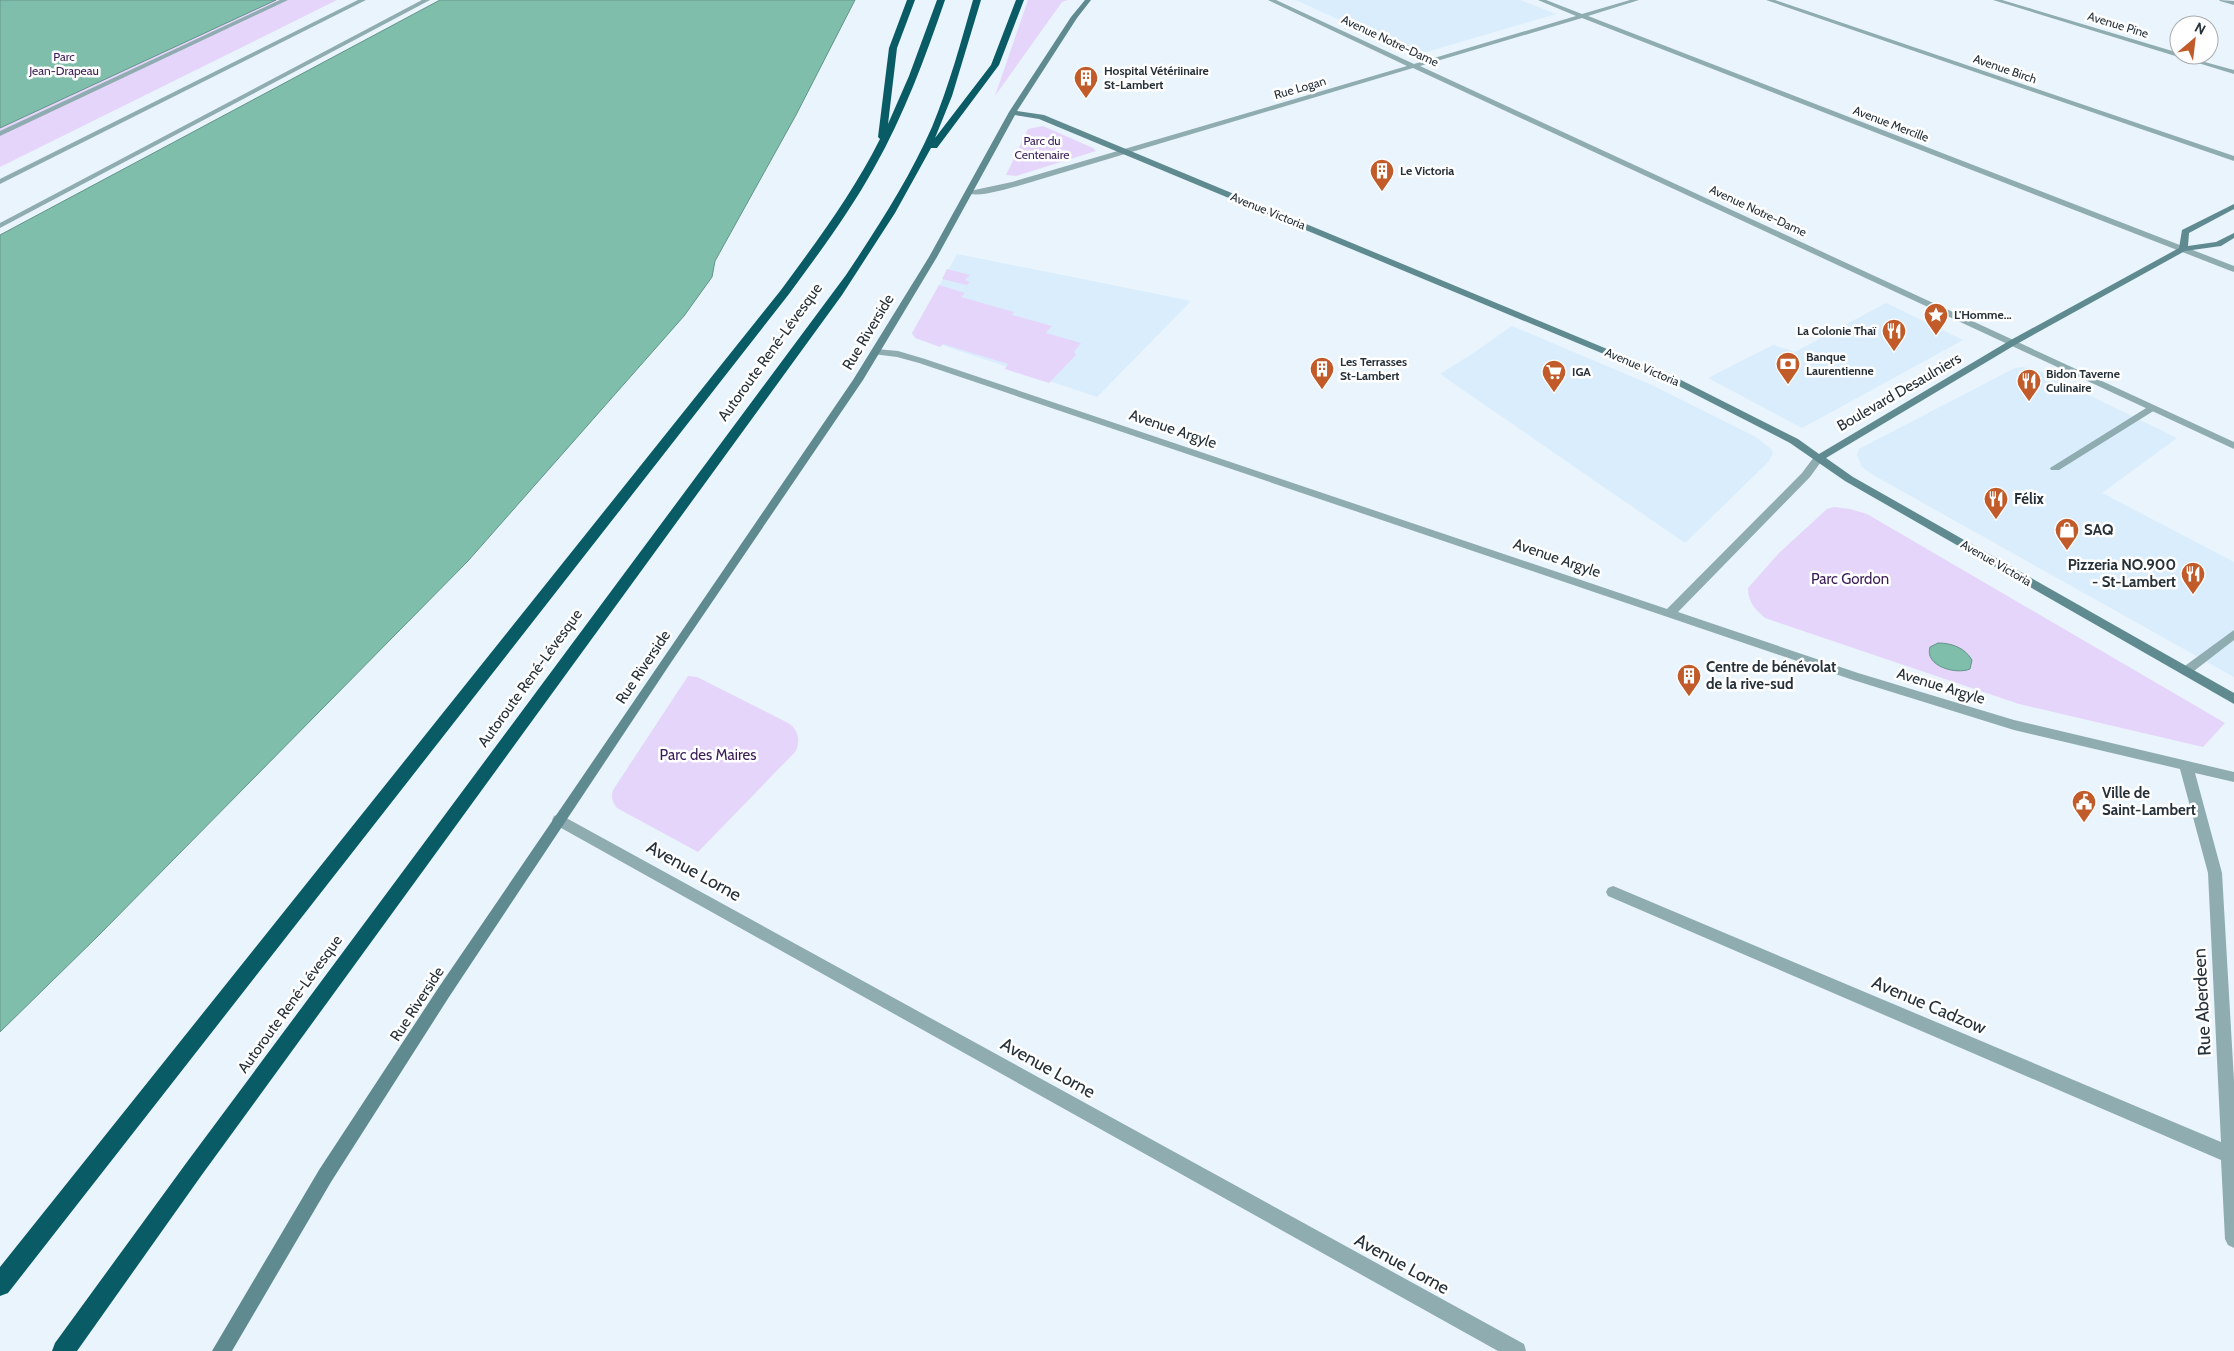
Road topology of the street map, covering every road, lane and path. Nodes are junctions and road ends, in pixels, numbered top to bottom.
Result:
1 (285, 0) edge
2 (363, 0) edge
3 (427, 0) edge
4 (911, 0) edge
5 (941, 0) edge
6 (977, 0) edge
7 (1020, 0) edge
8 (1088, 0) edge
9 (1271, 0) edge
10 (1541, 0) edge
11 (1636, 0) edge
12 (1769, 0) edge
13 (1996, 0) edge
14 (2222, 0) edge
15 (2234, 3) edge
16 (1581, 16) junction
17 (1413, 66) junction
18 (2234, 72) edge
19 (1013, 112) junction
20 (0, 134) edge
21 (880, 150) junction
22 (1123, 152) junction
23 (2234, 159) edge
24 (122, 161) junction
25 (912, 175) junction
26 (0, 182) edge
27 (969, 192) junction
28 (2234, 206) edge
29 (0, 220) edge
30 (0, 226) edge
31 (2234, 234) edge
32 (2182, 249) junction
33 (2234, 269) edge
34 (2012, 343) junction
35 (876, 352) junction
36 (2151, 408) junction
37 (2234, 446) edge
38 (1818, 459) junction
39 (2055, 468) dead end
40 (1670, 613) junction
41 (2234, 634) edge
42 (2186, 671) junction
43 (2234, 699) edge
44 (2186, 767) junction
45 (2234, 777) edge
46 (559, 820) junction
47 (1613, 892) dead end
48 (2230, 1155) junction
49 (2234, 1239) edge
50 (0, 1285) edge
51 (63, 1351) edge
52 (221, 1351) edge
53 (1517, 1351) edge

1 - 20 street
2 - 26 street
3 - 24 street
4 - 21 highway
5 - 21 highway, Autoroute René-Lévesque
6 - 25 highway, Autoroute René-Lévesque
7 - 25 highway
8 - 19 street, Rue Riverside
9 - 17 street, Avenue Notre-Dame
10 - 16 street, Avenue Mercille
11 - 16 street, Rue Logan
12 - 23 street, Avenue Birch
13 - 18 street, Avenue Pine
14 - 15 street
16 - 17 street, Rue Logan
16 - 32 street, Avenue Mercille
17 - 22 street, Rue Logan
17 - 34 street, Avenue Notre-Dame
19 - 22 street, Avenue Victoria
19 - 27 street, Rue Riverside
21 - 50 highway, Autoroute René-Lévesque
22 - 27 street, Rue Logan
22 - 38 street, Avenue Victoria
24 - 29 street
24 - 30 street
25 - 51 highway, Autoroute René-Lévesque
27 - 35 street, Rue Riverside
28 - 32 street
31 - 32 street, Boulevard Desaulniers
32 - 33 street, Avenue Mercille
32 - 34 street, Boulevard Desaulniers
34 - 36 street, Avenue Notre-Dame
34 - 38 street, Boulevard Desaulniers
35 - 40 street, Avenue Argyle
35 - 46 street, Rue Riverside
36 - 37 street, Avenue Notre-Dame
36 - 39 street
38 - 40 street, Boulevard Desaulniers
38 - 42 street, Avenue Victoria
40 - 44 street, Avenue Argyle
41 - 42 street
42 - 43 street, Avenue Victoria
44 - 45 street, Avenue Argyle
44 - 48 street, Rue Aberdeen
46 - 52 street, Rue Riverside
46 - 53 street, Avenue Lorne
47 - 48 street, Avenue Cadzow
48 - 49 street, Rue Aberdeen

